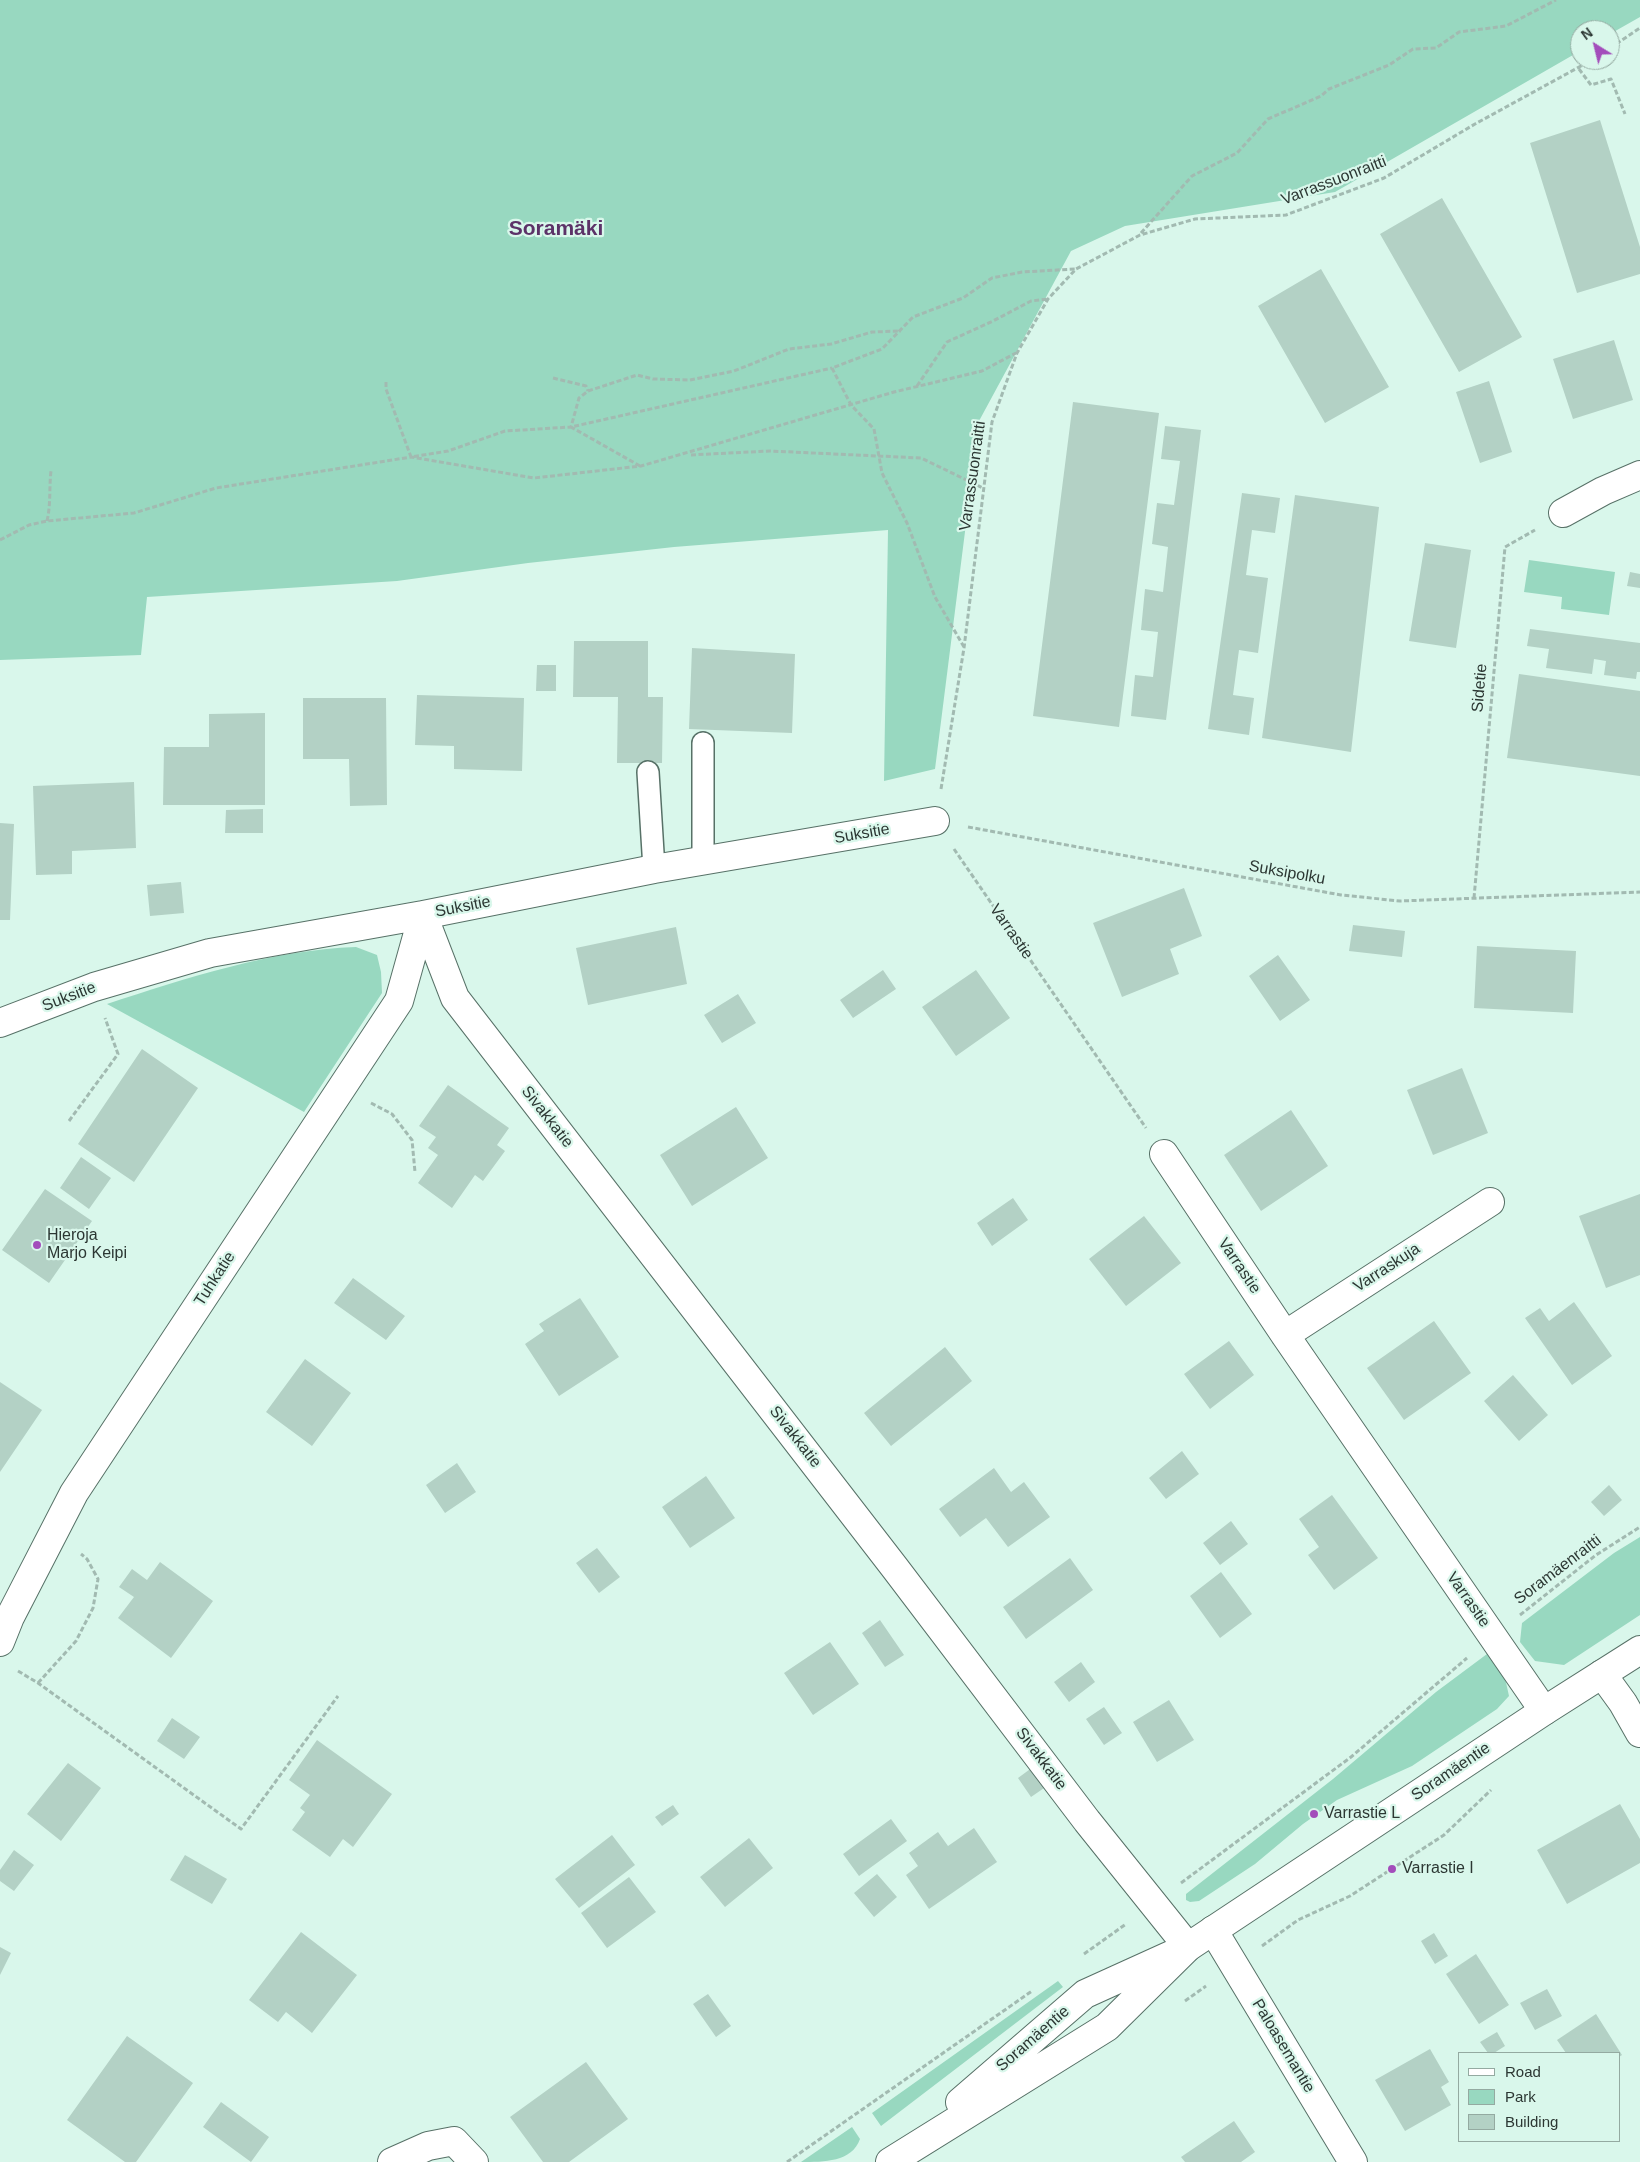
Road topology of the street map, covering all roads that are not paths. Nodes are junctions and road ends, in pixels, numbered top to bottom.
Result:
1 (1640, 475) edge
2 (1563, 513) road end
3 (702, 743) dead end
4 (648, 772) dead end
5 (935, 821) road end
6 (703, 861) junction
7 (654, 869) junction
8 (423, 915) junction
9 (0, 1023) edge
10 (1164, 1154) road end
11 (1490, 1202) dead end
12 (1285, 1335) junction
13 (0, 1642) edge
14 (1640, 1650) edge
15 (1602, 1674) junction
16 (1544, 1711) junction
17 (1640, 1733) edge
18 (1213, 1930) junction
19 (1188, 1947) junction
20 (892, 2160) edge
21 (392, 2162) edge
22 (474, 2162) edge
23 (1353, 2162) edge

1 - 2 street
3 - 6 lane
4 - 7 lane
5 - 6 street, Suksitie
6 - 7 street, Suksitie
7 - 8 street, Suksitie
8 - 9 street, Suksitie
8 - 13 street, Tuhkatie
8 - 19 street, Sivakkatie
10 - 12 street, Varrastie
11 - 12 street, Varraskuja
12 - 16 street, Varrastie
14 - 15 street, Soramäentie
15 - 16 street, Soramäentie
15 - 17 street
16 - 18 street, Soramäentie
18 - 19 street, Soramäentie
18 - 23 street, Paloasemantie
19 - 20 street, Soramäentie
19 - 20 street, Soramäentie
21 - 22 street

